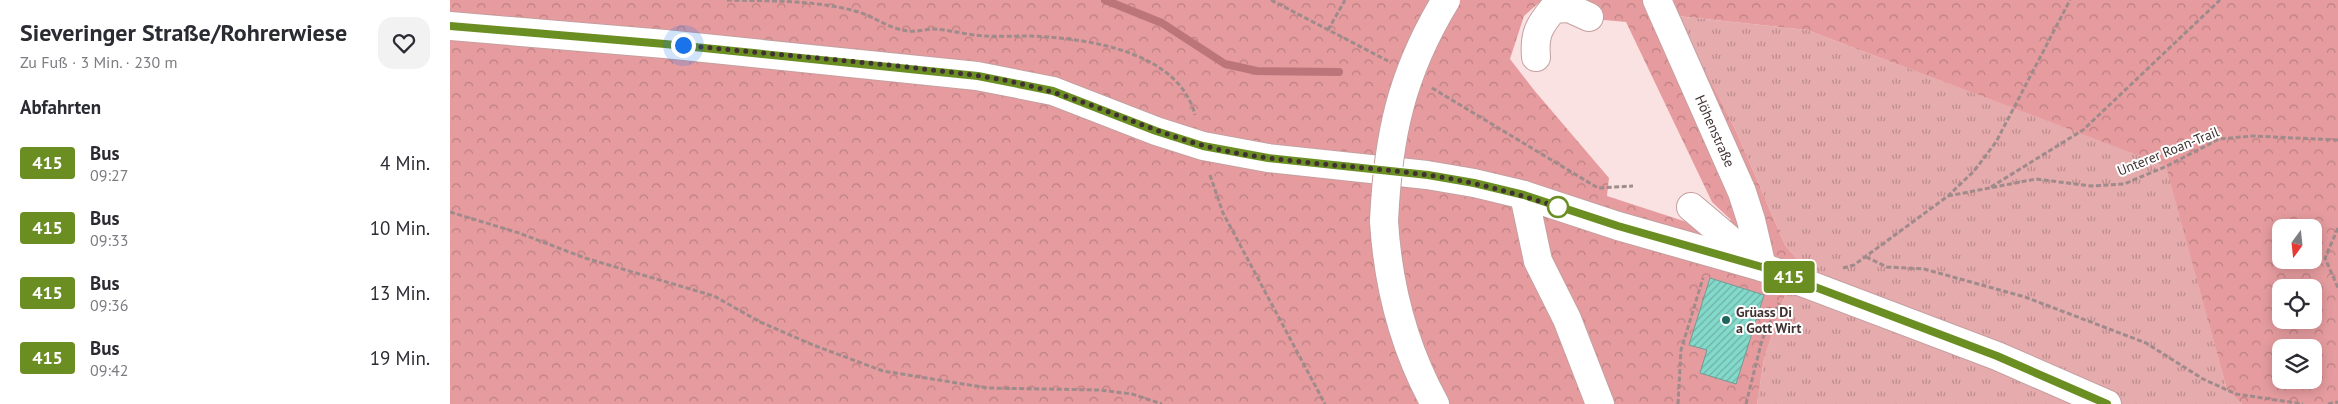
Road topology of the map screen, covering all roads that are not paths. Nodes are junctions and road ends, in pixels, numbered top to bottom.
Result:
1 (1446, 0) edge
2 (1657, 0) edge
3 (1589, 17) dead end
4 (450, 26) edge
5 (1536, 57) dead end
6 (1524, 195) junction
7 (1691, 206) dead end
8 (1762, 267) junction
9 (1435, 404) edge
10 (1600, 404) edge
11 (2107, 404) edge

1 - 9 main road, bridge
2 - 8 main road, Höhenstraße
3 - 5 main road
4 - 6 main road
6 - 8 main road
6 - 10 main road
7 - 8 main road
8 - 11 main road

